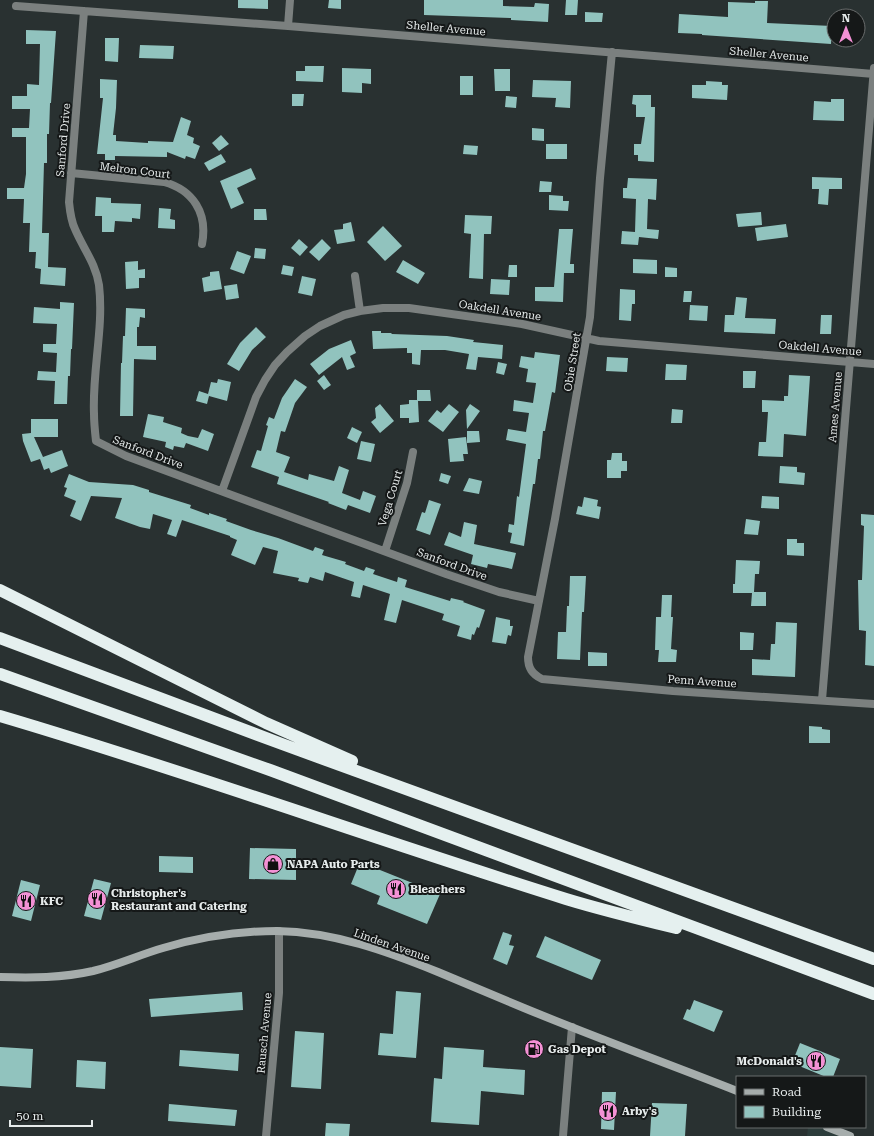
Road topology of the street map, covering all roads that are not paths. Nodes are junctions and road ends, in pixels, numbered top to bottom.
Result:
1 (290, 0) edge
2 (16, 6) dead end
3 (84, 11) junction
4 (288, 26) junction
5 (612, 52) junction
6 (874, 68) edge
7 (874, 74) edge
8 (71, 173) junction
9 (202, 244) dead end
10 (355, 276) dead end
11 (360, 311) junction
12 (586, 339) junction
13 (851, 362) junction
14 (874, 364) edge
15 (413, 452) dead end
16 (222, 491) junction
17 (384, 551) junction
18 (0, 590) edge
19 (539, 601) junction
20 (0, 638) edge
21 (531, 671) joint
22 (0, 674) edge
23 (822, 700) junction
24 (874, 704) edge
25 (0, 716) edge
26 (459, 808) junction
27 (279, 931) junction
28 (750, 948) junction
29 (874, 959) edge
30 (0, 977) edge
31 (874, 994) edge
32 (572, 1027) junction
33 (736, 1091) edge
34 (830, 1128) edge
35 (266, 1136) edge
36 (563, 1136) edge
37 (850, 1136) edge

1 - 4 street
2 - 3 street, Sheller Avenue
3 - 4 street, Sheller Avenue
3 - 8 street, Sanford Drive
4 - 5 street, Sheller Avenue
5 - 7 street, Sheller Avenue
5 - 12 street, Obie Street
6 - 7 street, Ames Avenue
7 - 13 street, Ames Avenue
8 - 9 street, Melron Court
8 - 16 street, Sanford Drive
10 - 11 street
11 - 12 street, Oakdell Avenue
11 - 16 street, Oakdell Avenue
12 - 13 street, Oakdell Avenue
12 - 19 street, Obie Street
13 - 14 street, Oakdell Avenue
13 - 23 street, Ames Avenue
15 - 17 street, Vega Court
16 - 17 street, Sanford Drive
17 - 19 street, Sanford Drive
18 - 26 highway
19 - 21 street, Obie Street
20 - 26 highway
21 - 23 street, Penn Avenue
22 - 28 highway
23 - 24 street, Penn Avenue
25 - 28 highway
26 - 29 highway
27 - 30 main road, Linden Avenue
27 - 32 main road, Linden Avenue
27 - 35 street, Rausch Avenue
28 - 31 highway
32 - 33 main road, Linden Avenue
32 - 36 street
34 - 37 main road

